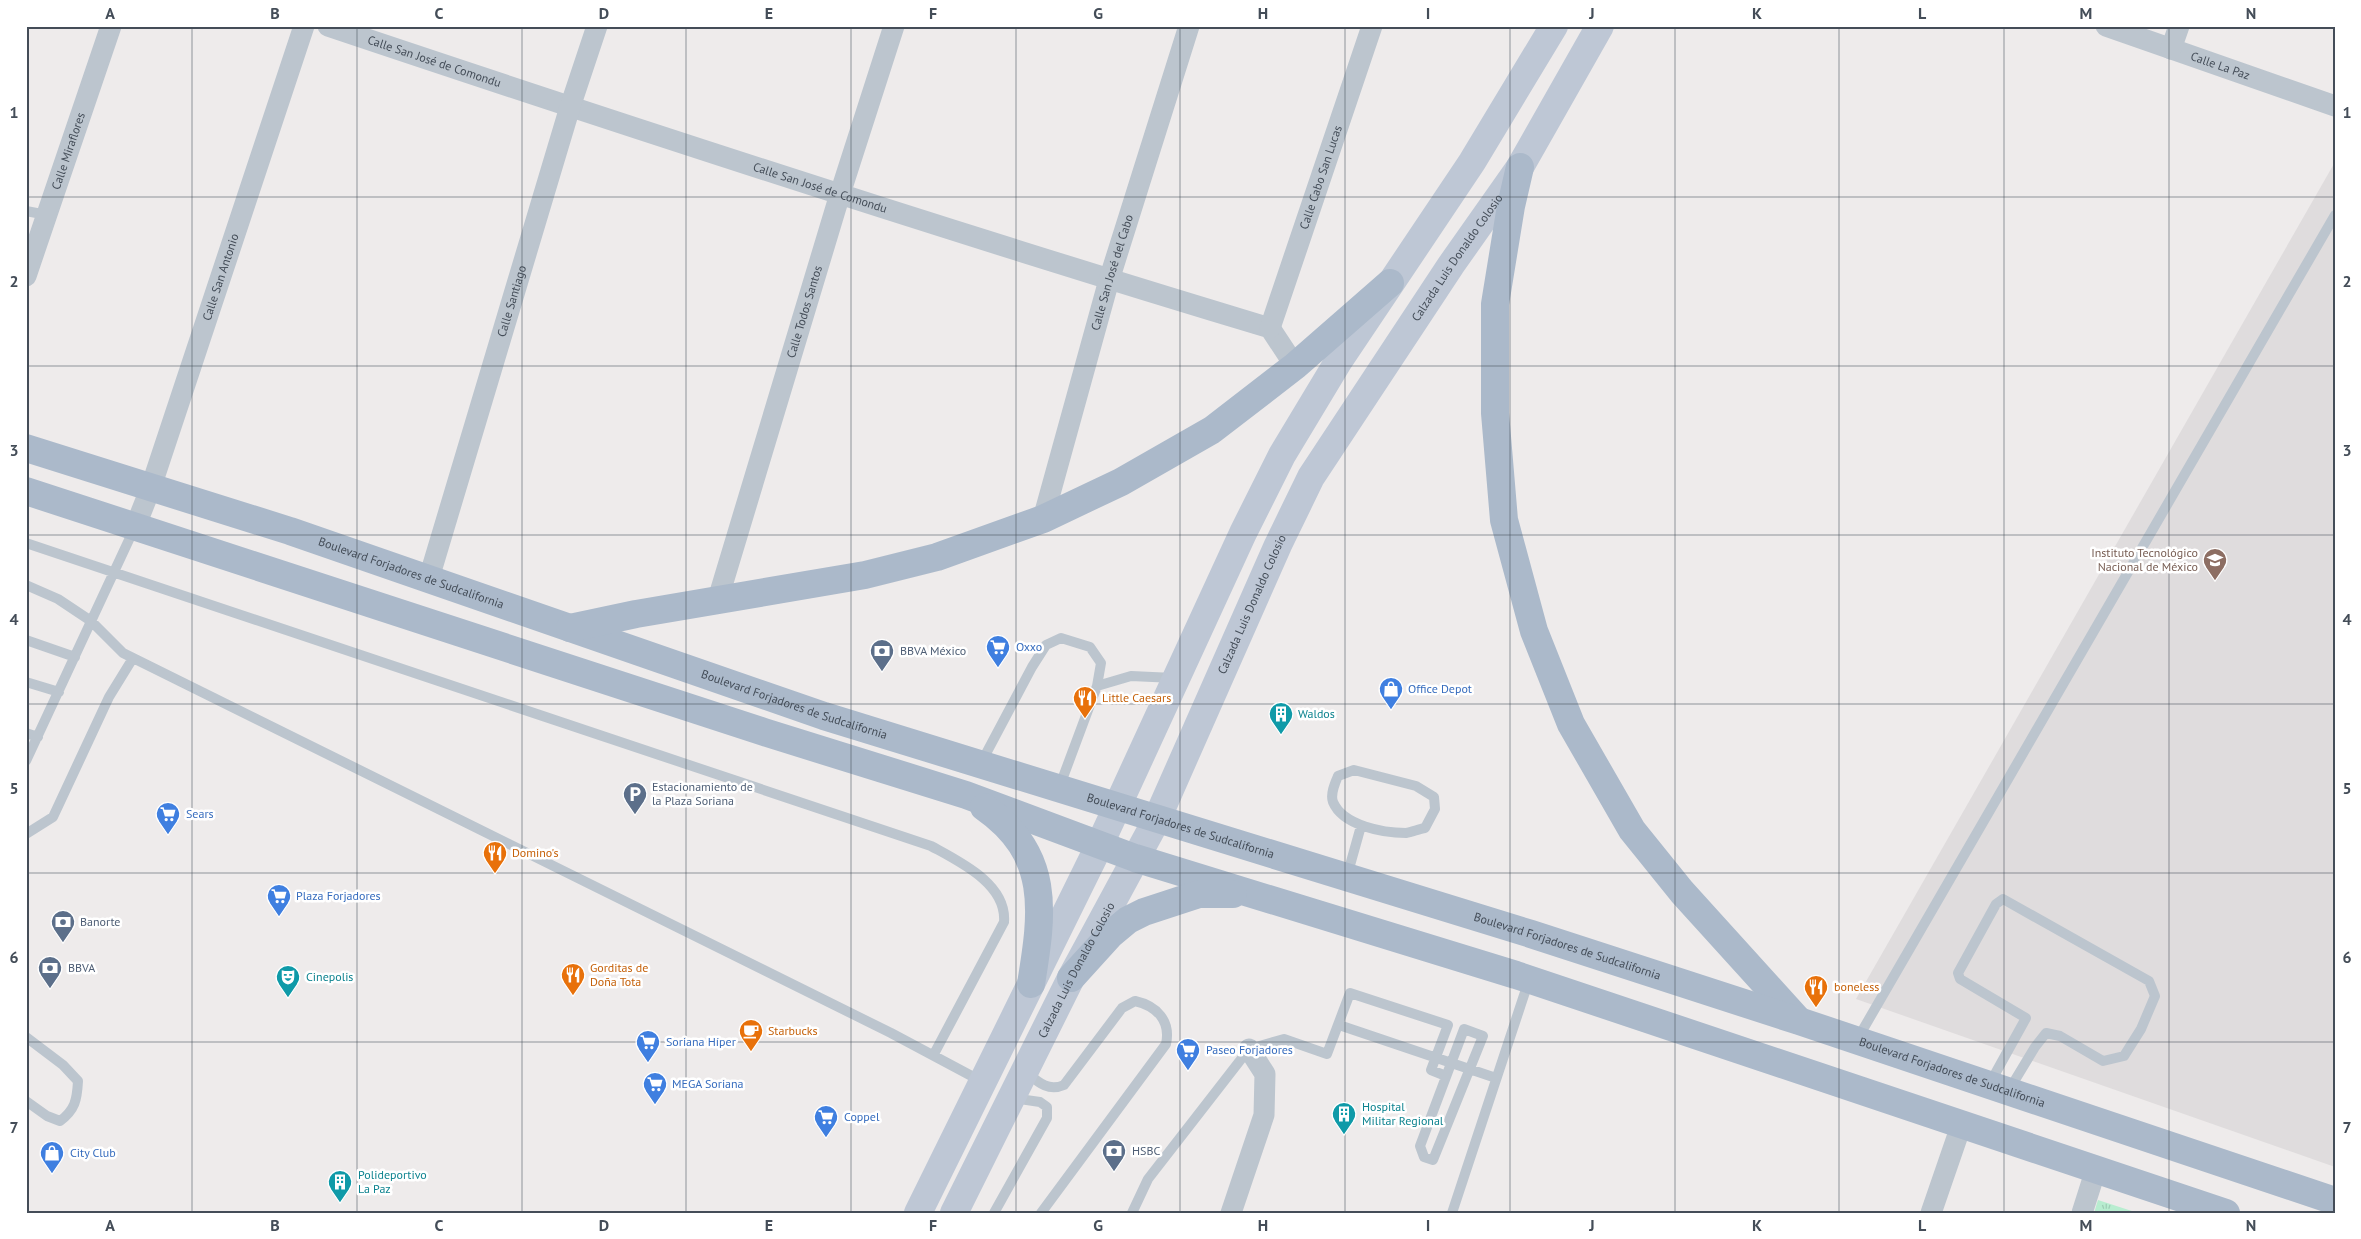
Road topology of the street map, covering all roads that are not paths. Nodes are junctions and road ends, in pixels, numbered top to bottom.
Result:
1 (111, 26) edge
2 (304, 26) edge
3 (328, 26) edge
4 (597, 26) edge
5 (894, 26) edge
6 (1189, 26) edge
7 (1372, 26) edge
8 (1554, 26) edge
9 (1600, 26) edge
10 (2106, 26) edge
11 (2179, 26) edge
12 (2171, 48) junction
13 (2335, 106) edge
14 (570, 108) junction
15 (1520, 167) junction
16 (840, 194) junction
17 (36, 213) edge
18 (2335, 215) edge
19 (26, 276) edge
20 (1109, 280) junction
21 (1390, 283) junction
22 (1270, 328) junction
23 (1295, 366) junction
24 (26, 448) edge
25 (151, 486) junction
26 (26, 491) edge
27 (1043, 519) junction
28 (136, 526) junction
29 (26, 543) edge
30 (115, 573) junction
31 (429, 578) junction
32 (26, 584) edge
33 (718, 599) junction
34 (91, 621) junction
35 (569, 628) junction
36 (26, 640) edge
37 (617, 644) junction
38 (75, 657) junction
39 (133, 658) junction
40 (1178, 678) junction
41 (26, 682) edge
42 (1097, 686) junction
43 (59, 692) junction
44 (650, 694) junction
45 (824, 716) junction
46 (764, 732) junction
47 (26, 733) edge
48 (38, 737) junction
49 (26, 761) edge
50 (981, 765) junction
51 (1058, 789) junction
52 (966, 795) junction
53 (1118, 807) junction
54 (1157, 819) junction
55 (1360, 826) junction
56 (26, 834) edge
57 (1100, 844) junction
58 (1135, 858) junction
59 (1347, 877) junction
60 (1252, 893) junction
61 (1531, 934) junction
62 (1523, 977) junction
63 (1071, 978) junction
64 (1032, 984) junction
65 (1799, 1021) junction
66 (1339, 1024) junction
67 (26, 1037) edge
68 (1856, 1041) junction
69 (1249, 1049) junction
70 (934, 1054) junction
71 (1435, 1057) junction
72 (1451, 1063) junction
73 (1470, 1069) junction
74 (1024, 1071) junction
75 (1446, 1076) junction
76 (1496, 1078) junction
77 (982, 1082) junction
78 (2005, 1092) junction
79 (1011, 1097) junction
80 (26, 1101) edge
81 (1962, 1123) junction
82 (993, 1133) junction
83 (2004, 1137) junction
84 (2096, 1169) junction
85 (2335, 1201) edge
86 (918, 1213) edge
87 (954, 1213) edge
88 (994, 1213) edge
89 (1041, 1213) edge
90 (1132, 1213) edge
91 (1231, 1213) edge
92 (1452, 1213) edge
93 (1931, 1213) edge
94 (2082, 1213) edge
95 (2226, 1213) edge

1 - 17 street, Calle Miraflores
2 - 25 street, Calle San Antonio
3 - 14 street, Calle San José de Comondu
4 - 14 street, Calle Santiago
5 - 16 street, Calle Todos Santos
6 - 20 street, Calle San José del Cabo
7 - 22 street, Calle Cabo San Lucas
8 - 21 main road
9 - 15 main road, Calzada Luis Donaldo Colosio
10 - 12 street, Calle La Paz
11 - 12 street
12 - 13 street, Calle La Paz
14 - 16 street, Calle San José de Comondu
14 - 31 street, Calle Santiago
15 - 54 main road, Calzada Luis Donaldo Colosio
15 - 65 main road
16 - 20 street, Calle San José de Comondu
16 - 33 street, Calle Todos Santos
17 - 19 street, Calle Miraflores
18 - 68 lane
20 - 22 street, Calle San José de Comondu
20 - 27 street, Calle San José del Cabo
21 - 23 main road
21 - 40 main road
22 - 23 street
23 - 27 main road
24 - 25 main road, Boulevard Forjadores de Sudcalifornia
25 - 28 street, Calle San Antonio
25 - 31 main road, Boulevard Forjadores de Sudcalifornia
26 - 28 main road
27 - 33 main road
28 - 30 lane
28 - 44 main road
29 - 30 lane
30 - 34 lane
30 - 70 lane
31 - 35 main road, Boulevard Forjadores de Sudcalifornia
32 - 34 lane
33 - 35 main road
34 - 38 lane
34 - 39 lane
35 - 37 main road, Boulevard Forjadores de Sudcalifornia
36 - 38 lane
37 - 44 main road
37 - 45 main road, Boulevard Forjadores de Sudcalifornia
38 - 43 lane
39 - 56 lane
39 - 70 lane
40 - 42 lane
40 - 53 main road
41 - 43 lane
42 - 50 lane
42 - 51 lane
43 - 48 lane
44 - 46 main road
45 - 46 main road
45 - 50 main road, Boulevard Forjadores de Sudcalifornia
46 - 52 main road
47 - 48 lane
48 - 49 lane
50 - 51 main road, Boulevard Forjadores de Sudcalifornia
51 - 53 main road, Boulevard Forjadores de Sudcalifornia
52 - 57 main road
52 - 64 main road
53 - 54 main road, Boulevard Forjadores de Sudcalifornia
53 - 57 main road
54 - 58 main road, Calzada Luis Donaldo Colosio
54 - 59 main road, Boulevard Forjadores de Sudcalifornia
55 - 55 lane
55 - 59 lane
57 - 58 main road
57 - 64 main road
58 - 60 main road
58 - 63 main road, Calzada Luis Donaldo Colosio
59 - 61 main road, Boulevard Forjadores de Sudcalifornia
60 - 62 main road
60 - 63 main road
61 - 62 main road
61 - 65 main road, Boulevard Forjadores de Sudcalifornia
62 - 76 lane
62 - 81 main road
63 - 74 main road, Calzada Luis Donaldo Colosio
64 - 77 main road
65 - 68 main road, Boulevard Forjadores de Sudcalifornia
66 - 69 lane
66 - 71 lane
66 - 71 lane
67 - 80 lane
68 - 78 main road, Boulevard Forjadores de Sudcalifornia
69 - 90 lane
69 - 91 street
70 - 77 lane
71 - 72 lane
71 - 75 lane
72 - 73 lane
72 - 73 lane
72 - 75 lane
73 - 75 lane
73 - 76 lane
74 - 79 main road, Calzada Luis Donaldo Colosio
74 - 89 lane
76 - 92 lane
77 - 82 main road
77 - 86 main road
78 - 78 lane
78 - 83 main road
78 - 85 main road, Boulevard Forjadores de Sudcalifornia
79 - 82 main road, Calzada Luis Donaldo Colosio
79 - 88 lane
81 - 83 main road
81 - 93 street
82 - 87 main road, Calzada Luis Donaldo Colosio
83 - 84 main road
84 - 94 street
84 - 95 main road

